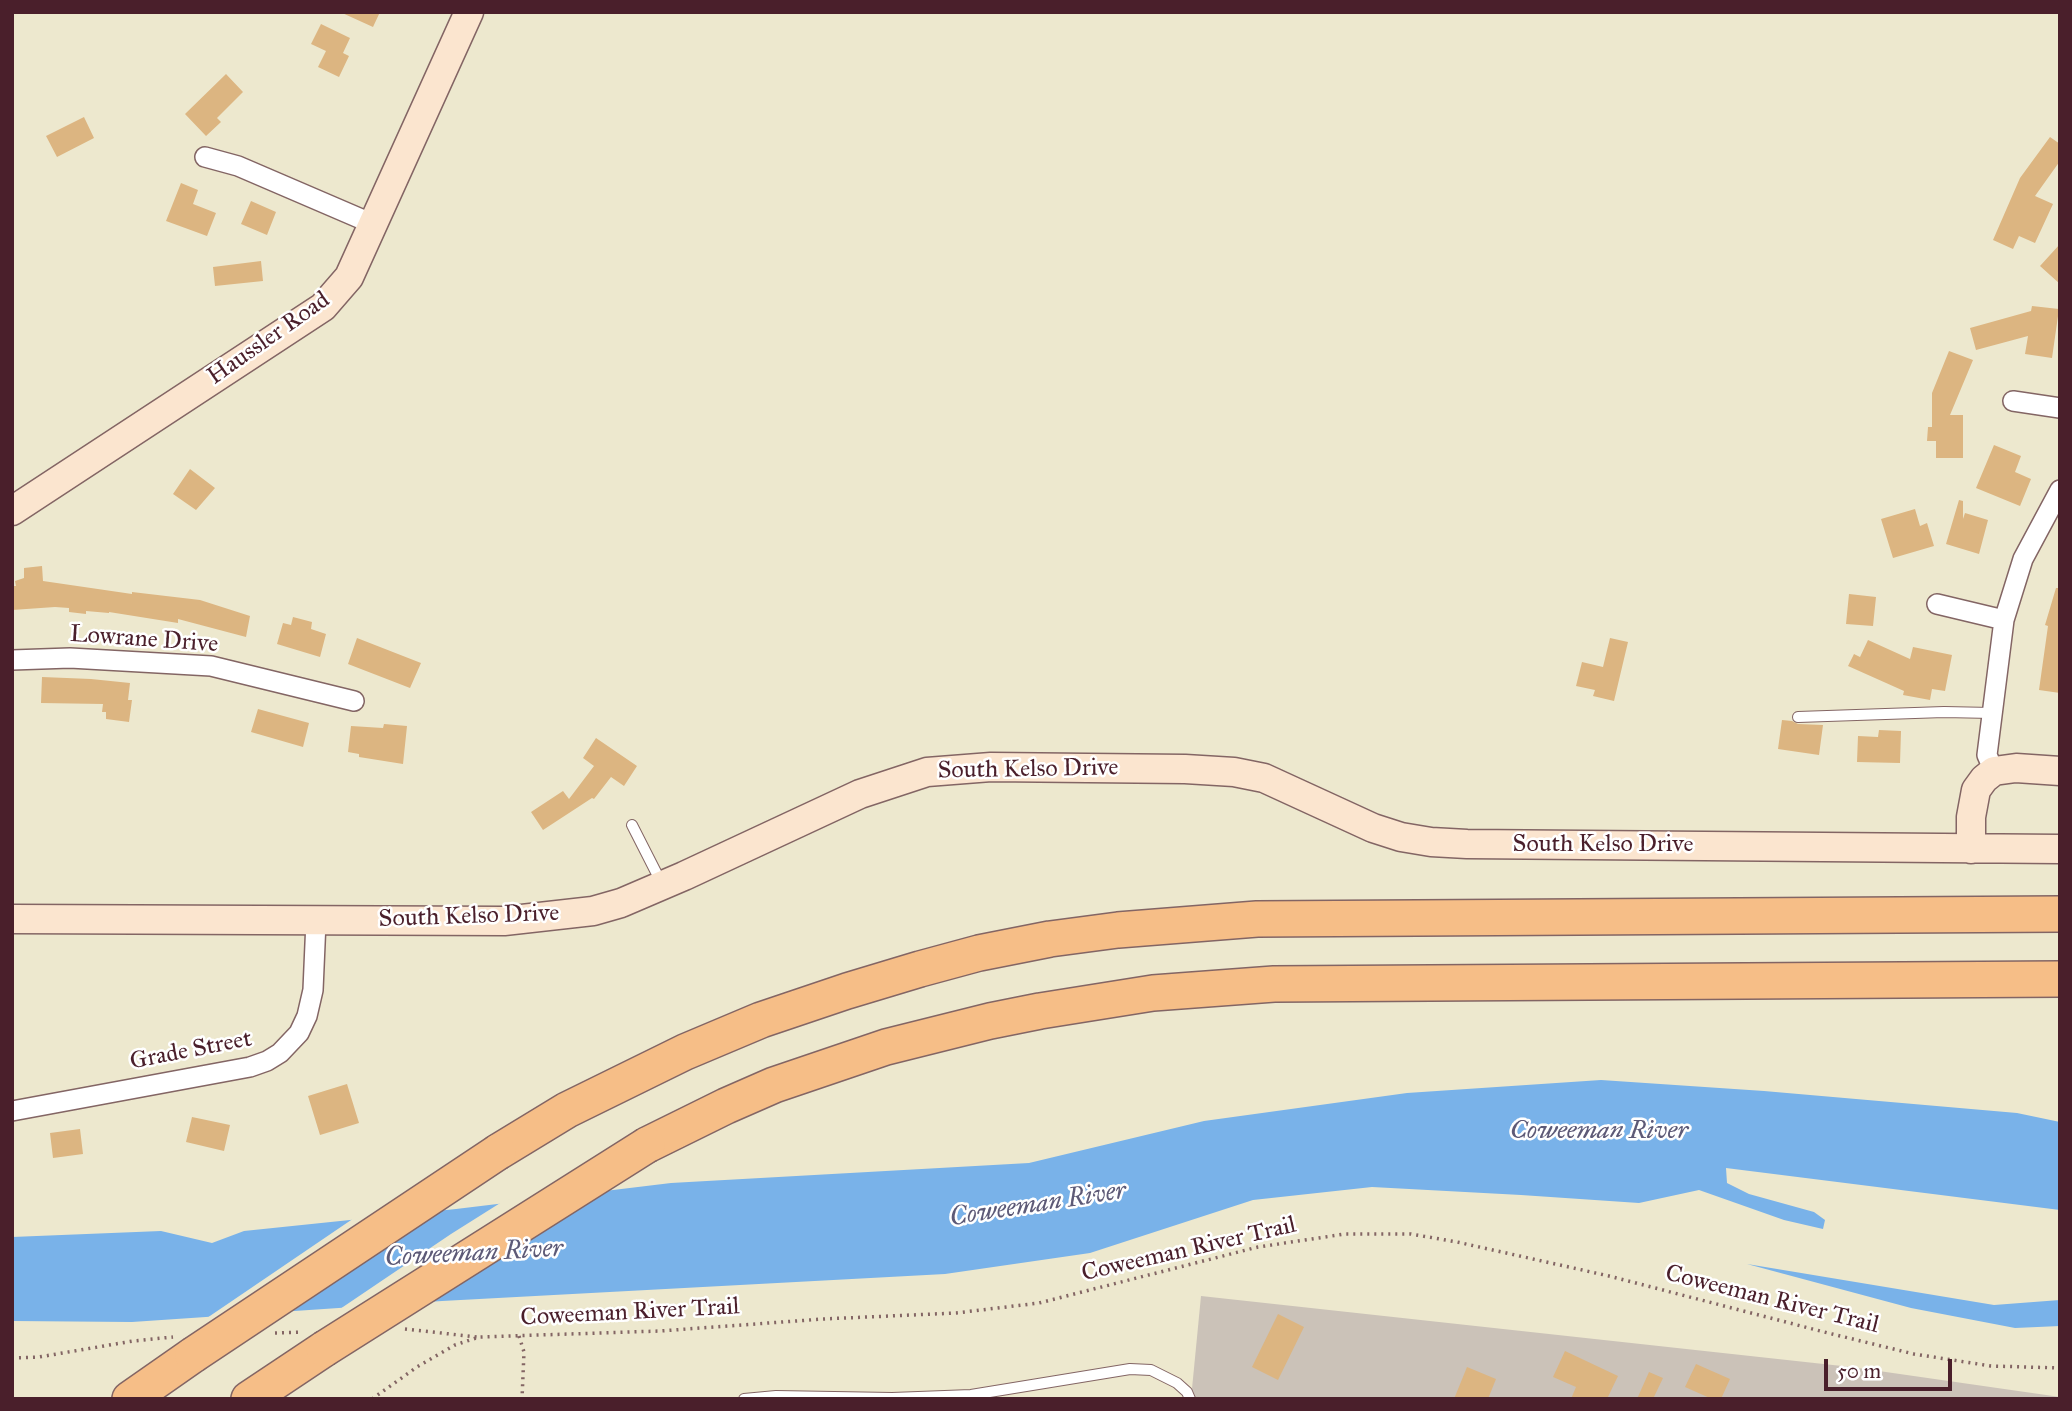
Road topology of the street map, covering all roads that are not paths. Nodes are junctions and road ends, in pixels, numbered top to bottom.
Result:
1 (469, 12) edge
2 (205, 157) dead end
3 (373, 224) junction
4 (2013, 401) dead end
5 (2060, 408) edge
6 (2060, 490) edge
7 (12, 511) edge
8 (1937, 604) dead end
9 (2004, 620) junction
10 (12, 660) edge
11 (354, 701) dead end
12 (1992, 713) junction
13 (1798, 717) dead end
14 (1994, 771) junction
15 (2060, 771) edge
16 (632, 825) dead end
17 (1971, 849) junction
18 (2060, 849) edge
19 (662, 885) junction
20 (2060, 914) edge
21 (12, 919) edge
22 (316, 921) junction
23 (2060, 979) edge
24 (12, 1111) edge
25 (130, 1399) edge
26 (249, 1399) edge
27 (744, 1399) edge
28 (1190, 1399) edge

1 - 3 main road, Haussler Road
2 - 3 street
3 - 7 main road, Haussler Road
4 - 5 street
6 - 9 street
8 - 9 street
9 - 12 street
10 - 11 street, Lowrane Drive
12 - 13 lane
12 - 14 street
14 - 15 main road
14 - 17 main road
16 - 19 lane
17 - 18 main road, South Kelso Drive
17 - 19 main road, South Kelso Drive
19 - 22 main road, South Kelso Drive
20 - 25 highway, bridge
21 - 22 main road, South Kelso Drive
22 - 24 street, Grade Street
23 - 26 highway, bridge
27 - 28 lane

